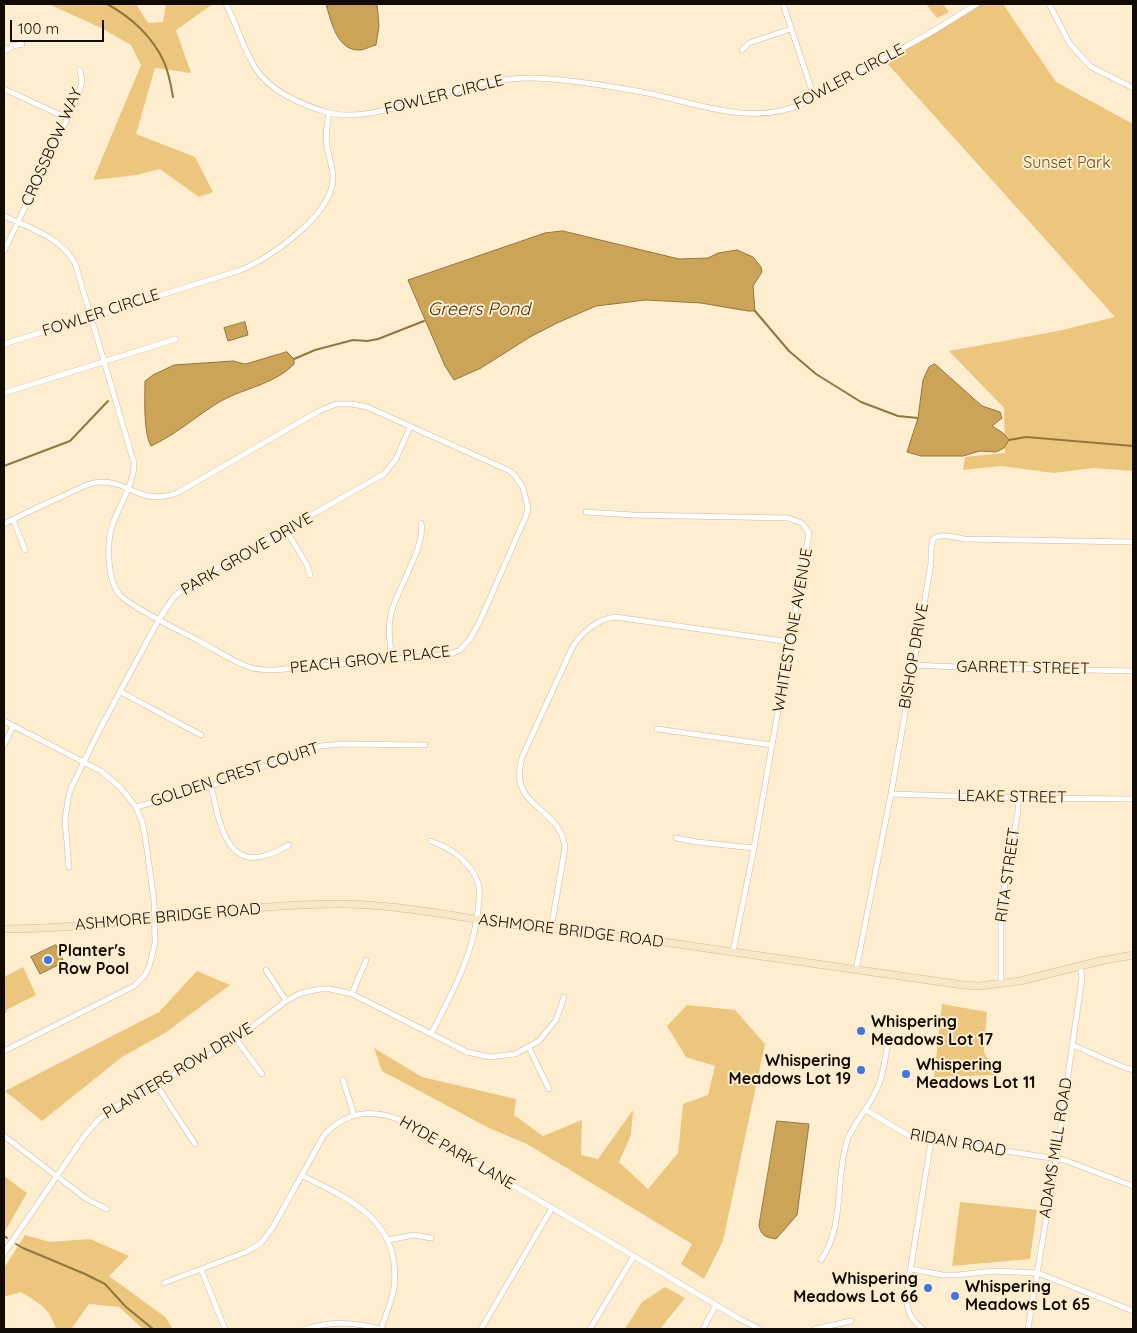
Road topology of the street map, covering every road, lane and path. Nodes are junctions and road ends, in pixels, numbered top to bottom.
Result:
1 (226, 4) edge
2 (783, 4) edge
3 (977, 4) edge
4 (1049, 4) edge
5 (792, 29) junction
6 (22, 44) dead end
7 (742, 50) dead end
8 (4, 51) edge
9 (80, 70) dead end
10 (1133, 88) edge
11 (4, 89) edge
12 (814, 97) junction
13 (329, 113) junction
14 (67, 118) junction
15 (4, 216) edge
16 (18, 222) junction
17 (4, 251) edge
18 (92, 316) junction
19 (176, 339) dead end
20 (4, 344) edge
21 (105, 362) junction
22 (4, 393) edge
23 (410, 427) junction
24 (128, 489) junction
25 (586, 512) dead end
26 (13, 519) junction
27 (420, 523) dead end
28 (4, 524) edge
29 (286, 530) junction
30 (1133, 542) edge
31 (25, 550) dead end
32 (310, 575) dead end
33 (159, 619) junction
34 (790, 642) junction
35 (392, 660) junction
36 (914, 665) junction
37 (1133, 671) edge
38 (121, 692) junction
39 (4, 721) edge
40 (13, 726) junction
41 (657, 729) dead end
42 (201, 735) dead end
43 (4, 745) edge
44 (425, 745) dead end
45 (772, 745) junction
46 (84, 762) junction
47 (211, 786) junction
48 (891, 794) junction
49 (1018, 798) junction
50 (1133, 799) edge
51 (136, 807) junction
52 (676, 838) dead end
53 (431, 841) dead end
54 (289, 845) dead end
55 (754, 848) junction
56 (69, 867) dead end
57 (155, 919) junction
58 (477, 919) junction
59 (4, 929) edge
60 (551, 929) junction
61 (733, 952) junction
62 (1133, 955) edge
63 (366, 960) dead end
64 (1080, 966) junction
65 (266, 970) dead end
66 (856, 970) junction
67 (1001, 982) junction
68 (352, 994) junction
69 (564, 997) dead end
70 (286, 1001) junction
71 (432, 1034) junction
72 (889, 1036) dead end
73 (236, 1039) junction
74 (1072, 1045) junction
75 (528, 1048) junction
76 (4, 1051) edge
77 (1133, 1070) edge
78 (262, 1074) dead end
79 (342, 1080) dead end
80 (156, 1084) junction
81 (549, 1089) dead end
82 (866, 1110) junction
83 (354, 1115) junction
84 (4, 1136) edge
85 (930, 1141) junction
86 (195, 1144) dead end
87 (1056, 1159) junction
88 (301, 1175) junction
89 (56, 1176) junction
90 (1133, 1186) edge
91 (552, 1208) junction
92 (107, 1209) dead end
93 (431, 1238) dead end
94 (388, 1240) junction
95 (4, 1253) edge
96 (634, 1256) junction
97 (821, 1260) dead end
98 (201, 1269) junction
99 (911, 1269) junction
100 (1038, 1274) junction
101 (164, 1283) dead end
102 (716, 1305) junction
103 (1133, 1311) edge
104 (851, 1321) dead end
105 (225, 1329) edge
106 (306, 1329) edge
107 (380, 1329) edge
108 (480, 1329) edge
109 (590, 1329) edge
110 (703, 1329) edge
111 (760, 1329) edge
112 (815, 1329) edge
113 (923, 1329) edge
114 (1028, 1329) edge

1 - 13 street
2 - 5 street
3 - 12 street, FOWLER CIRCLE
4 - 10 street
5 - 7 street
5 - 12 street
6 - 8 street
9 - 14 street, CROSSBOW WAY
11 - 14 street
12 - 13 street, FOWLER CIRCLE
13 - 18 street, FOWLER CIRCLE
14 - 16 street, CROSSBOW WAY
15 - 16 street, PEACH GROVE PLACE
16 - 17 street, CROSSBOW WAY
16 - 18 street, PEACH GROVE PLACE
18 - 20 street, FOWLER CIRCLE
18 - 21 street, PEACH GROVE PLACE
19 - 21 street
21 - 22 street
21 - 24 street, PEACH GROVE PLACE
23 - 24 street, PEACH GROVE PLACE
23 - 29 street, PARK GROVE DRIVE
23 - 35 street, PEACH GROVE PLACE
24 - 26 street
24 - 33 street, PEACH GROVE PLACE
25 - 34 street, WHITESTONE AVENUE
26 - 28 street
26 - 31 street
27 - 35 street
29 - 32 street
29 - 33 street, PARK GROVE DRIVE
30 - 36 street, BISHOP DRIVE
33 - 35 street, PEACH GROVE PLACE
33 - 38 street, PARK GROVE DRIVE
34 - 45 street, WHITESTONE AVENUE
34 - 60 street
36 - 37 street, GARRETT STREET
36 - 48 street, BISHOP DRIVE
38 - 42 street
38 - 46 street, PARK GROVE DRIVE
39 - 40 street
40 - 43 street
40 - 46 street
41 - 45 street
44 - 47 street, GOLDEN CREST COURT
45 - 55 street, WHITESTONE AVENUE
46 - 51 street
46 - 56 street, PARK GROVE DRIVE
47 - 51 street, GOLDEN CREST COURT
47 - 54 street
48 - 49 street, LEAKE STREET
48 - 66 street, BISHOP DRIVE
49 - 50 street, LEAKE STREET
49 - 67 street, RITA STREET
51 - 57 street
52 - 55 street
53 - 58 street
55 - 61 street, WHITESTONE AVENUE
57 - 58 main road, ASHMORE BRIDGE ROAD
57 - 59 main road, ASHMORE BRIDGE ROAD
57 - 76 street
58 - 60 main road, ASHMORE BRIDGE ROAD
58 - 71 street
60 - 61 main road, ASHMORE BRIDGE ROAD
61 - 66 main road, ASHMORE BRIDGE ROAD
62 - 64 main road, ASHMORE BRIDGE ROAD
63 - 68 street
64 - 67 main road, ASHMORE BRIDGE ROAD
64 - 74 street, ADAMS MILL ROAD
65 - 70 street
66 - 67 main road, ASHMORE BRIDGE ROAD
68 - 70 street, PLANTERS ROW DRIVE
68 - 71 street, PLANTERS ROW DRIVE
69 - 75 street
70 - 73 street, PLANTERS ROW DRIVE
71 - 75 street, PLANTERS ROW DRIVE
72 - 82 street
73 - 78 street
73 - 80 street, PLANTERS ROW DRIVE
74 - 77 street
74 - 87 street, ADAMS MILL ROAD
75 - 81 street
79 - 83 street
80 - 86 street
80 - 89 street, PLANTERS ROW DRIVE
82 - 85 street, RIDAN ROAD
82 - 97 street
83 - 88 street, HYDE PARK LANE
83 - 91 street, HYDE PARK LANE
84 - 89 street
85 - 87 street, RIDAN ROAD
85 - 99 street
87 - 90 street, RIDAN ROAD
87 - 100 street, ADAMS MILL ROAD
88 - 94 street
88 - 98 street, HYDE PARK LANE
89 - 92 street
89 - 95 street, PLANTERS ROW DRIVE
91 - 96 street, HYDE PARK LANE
91 - 108 street
93 - 94 street
94 - 107 street
96 - 102 street, HYDE PARK LANE
96 - 109 street
98 - 101 street, HYDE PARK LANE
98 - 105 street
99 - 100 street
99 - 113 street
100 - 103 street
100 - 114 street, ADAMS MILL ROAD
102 - 110 street
102 - 111 street, HYDE PARK LANE
104 - 112 street
106 - 107 street

